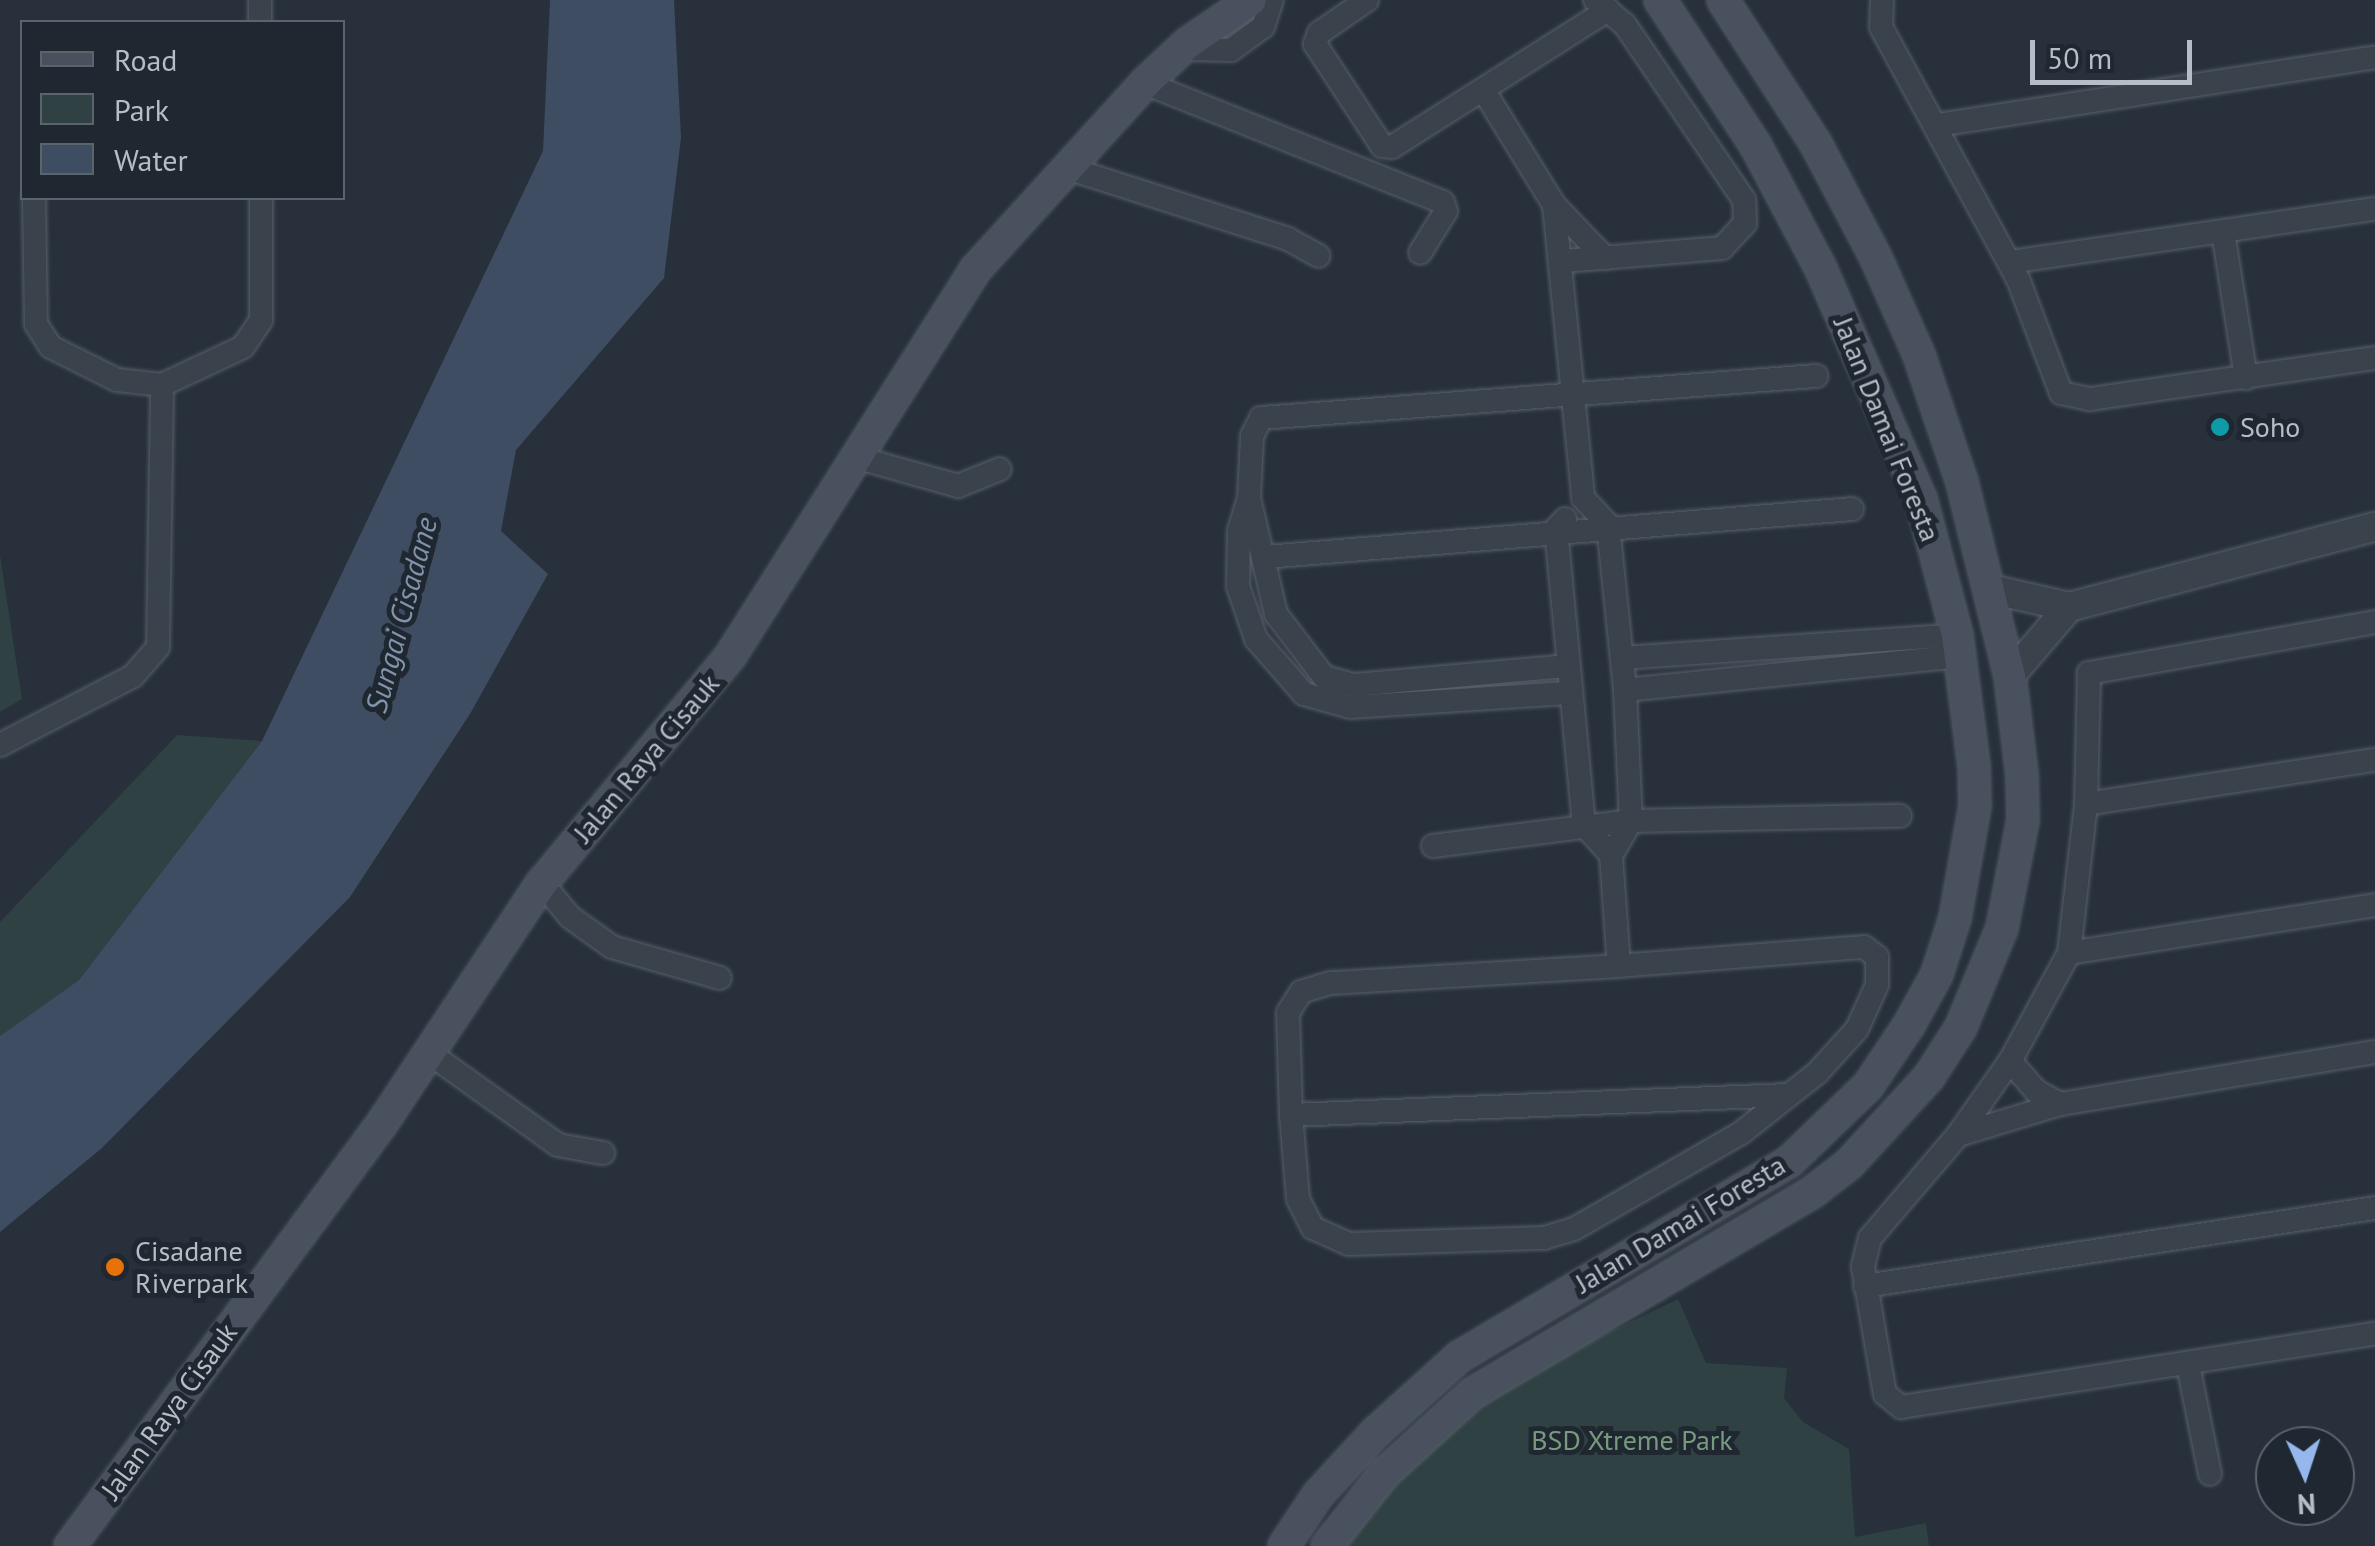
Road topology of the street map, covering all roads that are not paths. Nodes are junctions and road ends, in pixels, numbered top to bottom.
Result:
1 (1251, 0) edge
2 (1272, 0) edge
3 (1367, 0) edge
4 (1660, 0) edge
5 (1723, 0) edge
6 (1882, 0) edge
7 (1602, 5) edge
8 (1181, 49) junction
9 (2375, 57) edge
10 (1145, 83) junction
11 (1484, 91) junction
12 (1938, 124) junction
13 (1064, 167) junction
14 (34, 200) edge
15 (261, 200) edge
16 (1554, 205) junction
17 (2375, 209) edge
18 (2223, 232) junction
19 (1420, 253) dead end
20 (1319, 256) dead end
21 (1605, 258) junction
22 (1564, 261) junction
23 (2010, 262) junction
24 (2375, 358) edge
25 (1816, 376) dead end
26 (2246, 378) junction
27 (162, 385) junction
28 (1570, 396) junction
29 (855, 457) junction
30 (1000, 468) dead end
31 (1962, 482) junction
32 (1249, 498) junction
33 (1584, 498) junction
34 (1921, 499) junction
35 (1852, 509) dead end
36 (1608, 526) junction
37 (2375, 527) edge
38 (1556, 529) junction
39 (1265, 557) junction
40 (1990, 589) junction
41 (2069, 607) junction
42 (2375, 622) edge
43 (1958, 646) junction
44 (1892, 652) junction
45 (1622, 658) junction
46 (1566, 666) junction
47 (2010, 676) junction
48 (1624, 690) junction
49 (1568, 693) junction
50 (1352, 696) junction
51 (0, 745) edge
52 (2375, 760) edge
53 (2086, 804) junction
54 (1900, 816) dead end
55 (1632, 821) junction
56 (1584, 825) junction
57 (1433, 846) dead end
58 (1611, 856) junction
59 (542, 883) junction
60 (2375, 904) edge
61 (1955, 918) junction
62 (2002, 928) junction
63 (2069, 953) junction
64 (1619, 966) junction
65 (720, 978) dead end
66 (2375, 1052) edge
67 (429, 1053) junction
68 (2010, 1061) junction
69 (1787, 1095) junction
70 (2060, 1104) junction
71 (1291, 1115) junction
72 (1958, 1134) junction
73 (602, 1153) dead end
74 (2375, 1208) edge
75 (1864, 1286) junction
76 (2375, 1334) edge
77 (2188, 1365) junction
78 (2210, 1474) dead end
79 (70, 1546) edge
80 (1284, 1546) edge
81 (1327, 1546) edge

1 - 8 main road, Jalan Raya Cisauk
2 - 8 street
3 - 11 street
4 - 34 main road, Jalan Damai Foresta
5 - 31 main road, Jalan Damai Foresta
6 - 12 street
7 - 11 street
7 - 21 street
8 - 10 main road, Jalan Raya Cisauk
9 - 12 street
10 - 13 main road, Jalan Raya Cisauk
10 - 19 street
11 - 16 street
12 - 23 street
13 - 20 street
13 - 29 main road, Jalan Raya Cisauk
14 - 27 street
15 - 27 street
16 - 21 street
16 - 22 street
17 - 18 street
18 - 23 street
18 - 26 street
21 - 22 street
22 - 28 street
23 - 26 street
24 - 26 street
25 - 28 street
27 - 51 street
28 - 32 street
28 - 33 street
29 - 30 street
29 - 59 main road, Jalan Raya Cisauk
31 - 34 main road
31 - 40 main road, Jalan Damai Foresta
32 - 39 street
32 - 50 street
33 - 36 street
33 - 38 street
34 - 43 main road, Jalan Damai Foresta
35 - 36 street
36 - 38 street
36 - 45 street
37 - 41 street
38 - 39 street
38 - 46 street
39 - 50 street
40 - 41 street
40 - 47 main road, Jalan Damai Foresta
41 - 47 street
42 - 53 street
43 - 44 street
43 - 61 main road, Jalan Damai Foresta
44 - 45 street
44 - 48 street
45 - 48 street
46 - 49 street
46 - 50 street
47 - 62 main road, Jalan Damai Foresta
48 - 55 street
49 - 50 street
49 - 56 street
52 - 53 street
53 - 63 street
54 - 55 street
55 - 56 street
55 - 58 street
56 - 57 street
56 - 58 street
58 - 64 street
59 - 65 street
59 - 67 main road, Jalan Raya Cisauk
60 - 63 street
61 - 62 main road
61 - 80 main road, Jalan Damai Foresta
62 - 81 main road, Jalan Damai Foresta
63 - 68 street
64 - 69 street
64 - 71 street
66 - 70 street
67 - 73 street
67 - 79 main road, Jalan Raya Cisauk
68 - 70 street
68 - 72 street
69 - 71 street
69 - 71 street
70 - 72 street
72 - 75 street
74 - 75 street
75 - 77 street
76 - 77 street
77 - 78 street

